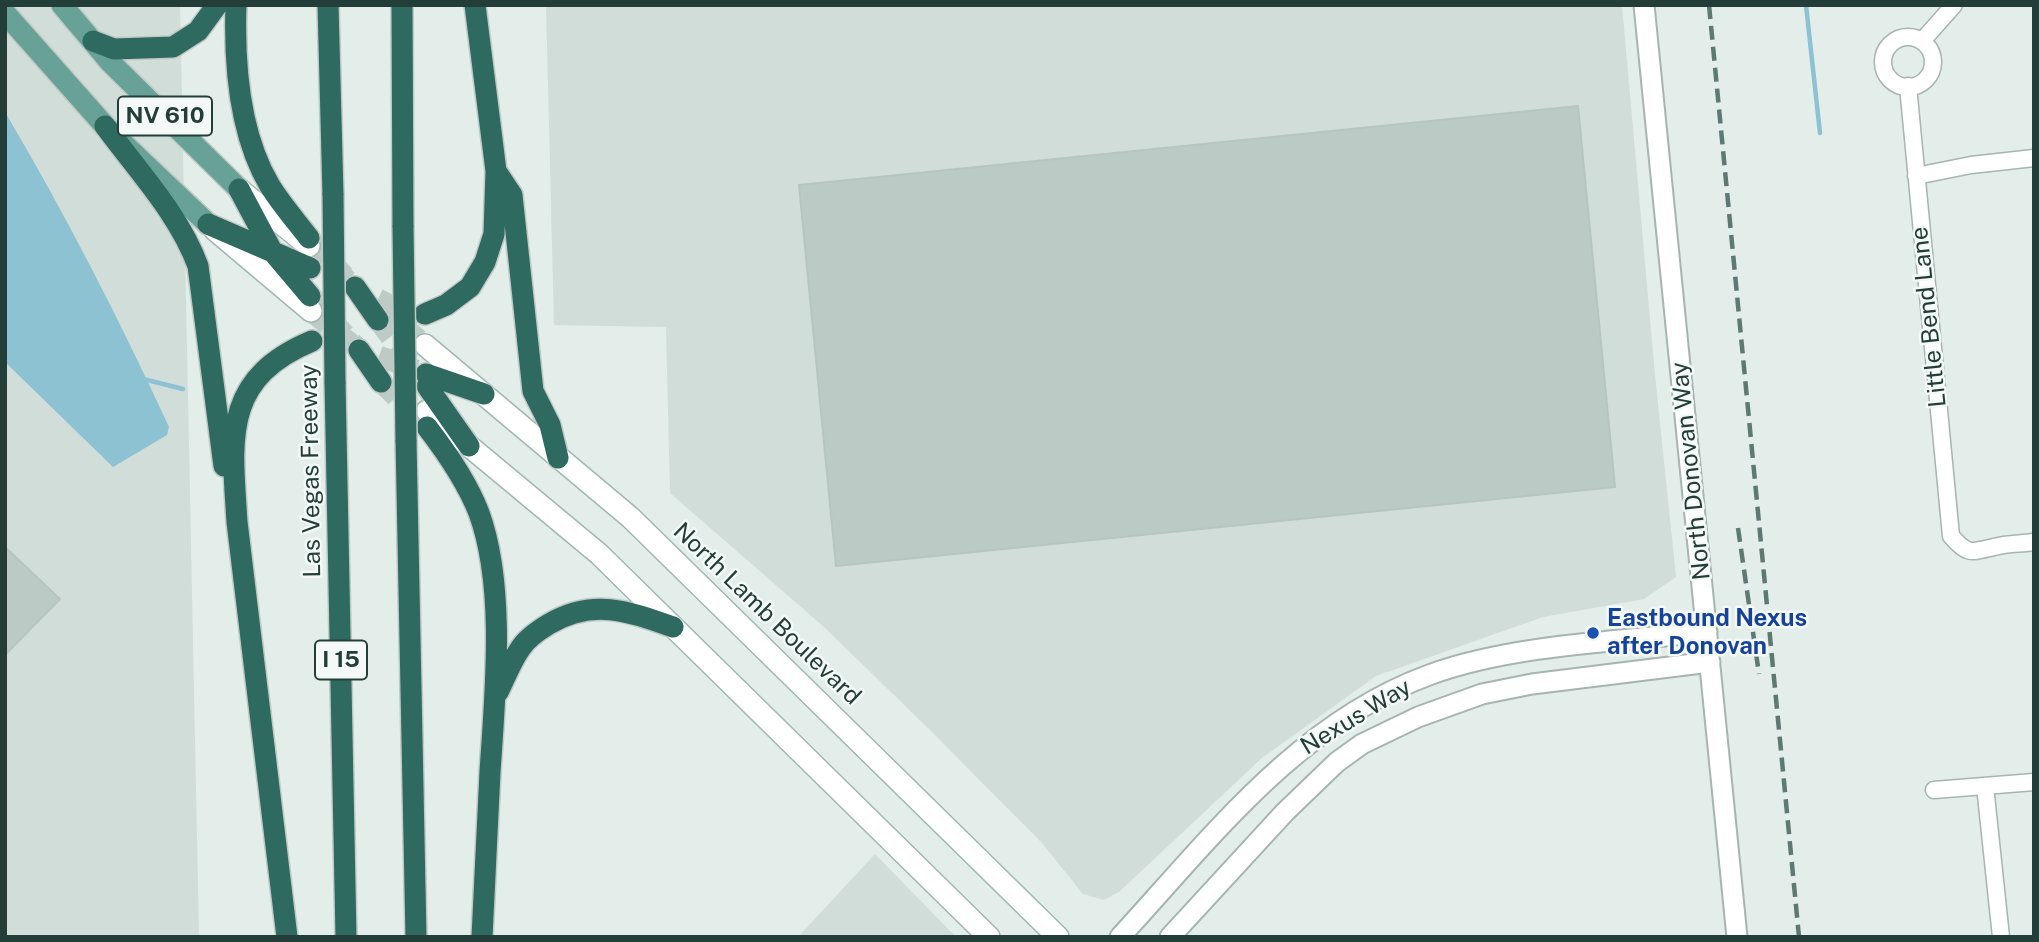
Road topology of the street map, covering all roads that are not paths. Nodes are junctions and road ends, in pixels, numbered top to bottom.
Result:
1 (62, 5) edge
2 (217, 5) edge
3 (236, 5) edge
4 (328, 5) edge
5 (402, 5) edge
6 (475, 5) edge
7 (1644, 5) edge
8 (1954, 5) edge
9 (5, 13) edge
10 (93, 41) junction
11 (1922, 41) junction
12 (1908, 86) junction
13 (105, 127) junction
14 (2034, 158) edge
15 (496, 171) junction
16 (1916, 176) junction
17 (239, 189) junction
18 (208, 224) junction
19 (309, 242) joint
20 (272, 251) junction
21 (310, 268) tunnel mouth
22 (355, 287) dead end
23 (310, 304) joint
24 (378, 309) tunnel mouth
25 (425, 314) dead end
26 (312, 341) dead end
27 (425, 345) tunnel mouth
28 (484, 394) junction
29 (427, 419) joint
30 (469, 446) junction
31 (558, 458) junction
32 (237, 522) junction
33 (2034, 542) edge
34 (673, 626) junction
35 (1707, 632) junction
36 (1710, 662) junction
37 (495, 697) junction
38 (2034, 782) edge
39 (1985, 786) junction
40 (1934, 790) dead end
41 (287, 937) edge
42 (346, 937) edge
43 (416, 937) edge
44 (482, 937) edge
45 (989, 937) edge
46 (1058, 937) edge
47 (1120, 937) edge
48 (1170, 937) edge
49 (1737, 937) edge
50 (2001, 937) edge

1 - 10 main road, NV 610
2 - 10 highway
3 - 19 highway
4 - 42 highway, Las Vegas Freeway / I 15, bridge
5 - 43 highway, bridge
6 - 15 highway
7 - 35 street, North Donovan Way
8 - 11 street
9 - 13 main road, NV 610
10 - 17 main road, NV 610
11 - 12 street
11 - 12 street
12 - 16 street, Little Bend Lane
13 - 18 main road, NV 610
13 - 32 highway
14 - 16 street
15 - 25 highway
15 - 31 highway
16 - 33 street, Little Bend Lane
17 - 19 main road
17 - 20 highway
18 - 20 highway
18 - 23 main road
20 - 21 highway
20 - 23 highway
22 - 24 highway
26 - 32 highway
27 - 28 main road, North Lamb Boulevard
28 - 30 highway
28 - 31 main road, North Lamb Boulevard
29 - 30 main road
29 - 37 highway
30 - 34 main road
31 - 46 main road, North Lamb Boulevard
32 - 41 highway
34 - 37 highway
34 - 45 main road
35 - 36 street, North Donovan Way
35 - 47 street, Nexus Way
36 - 48 street, Nexus Way
36 - 49 street, North Donovan Way
37 - 44 highway
38 - 39 street
39 - 40 street
39 - 50 street

